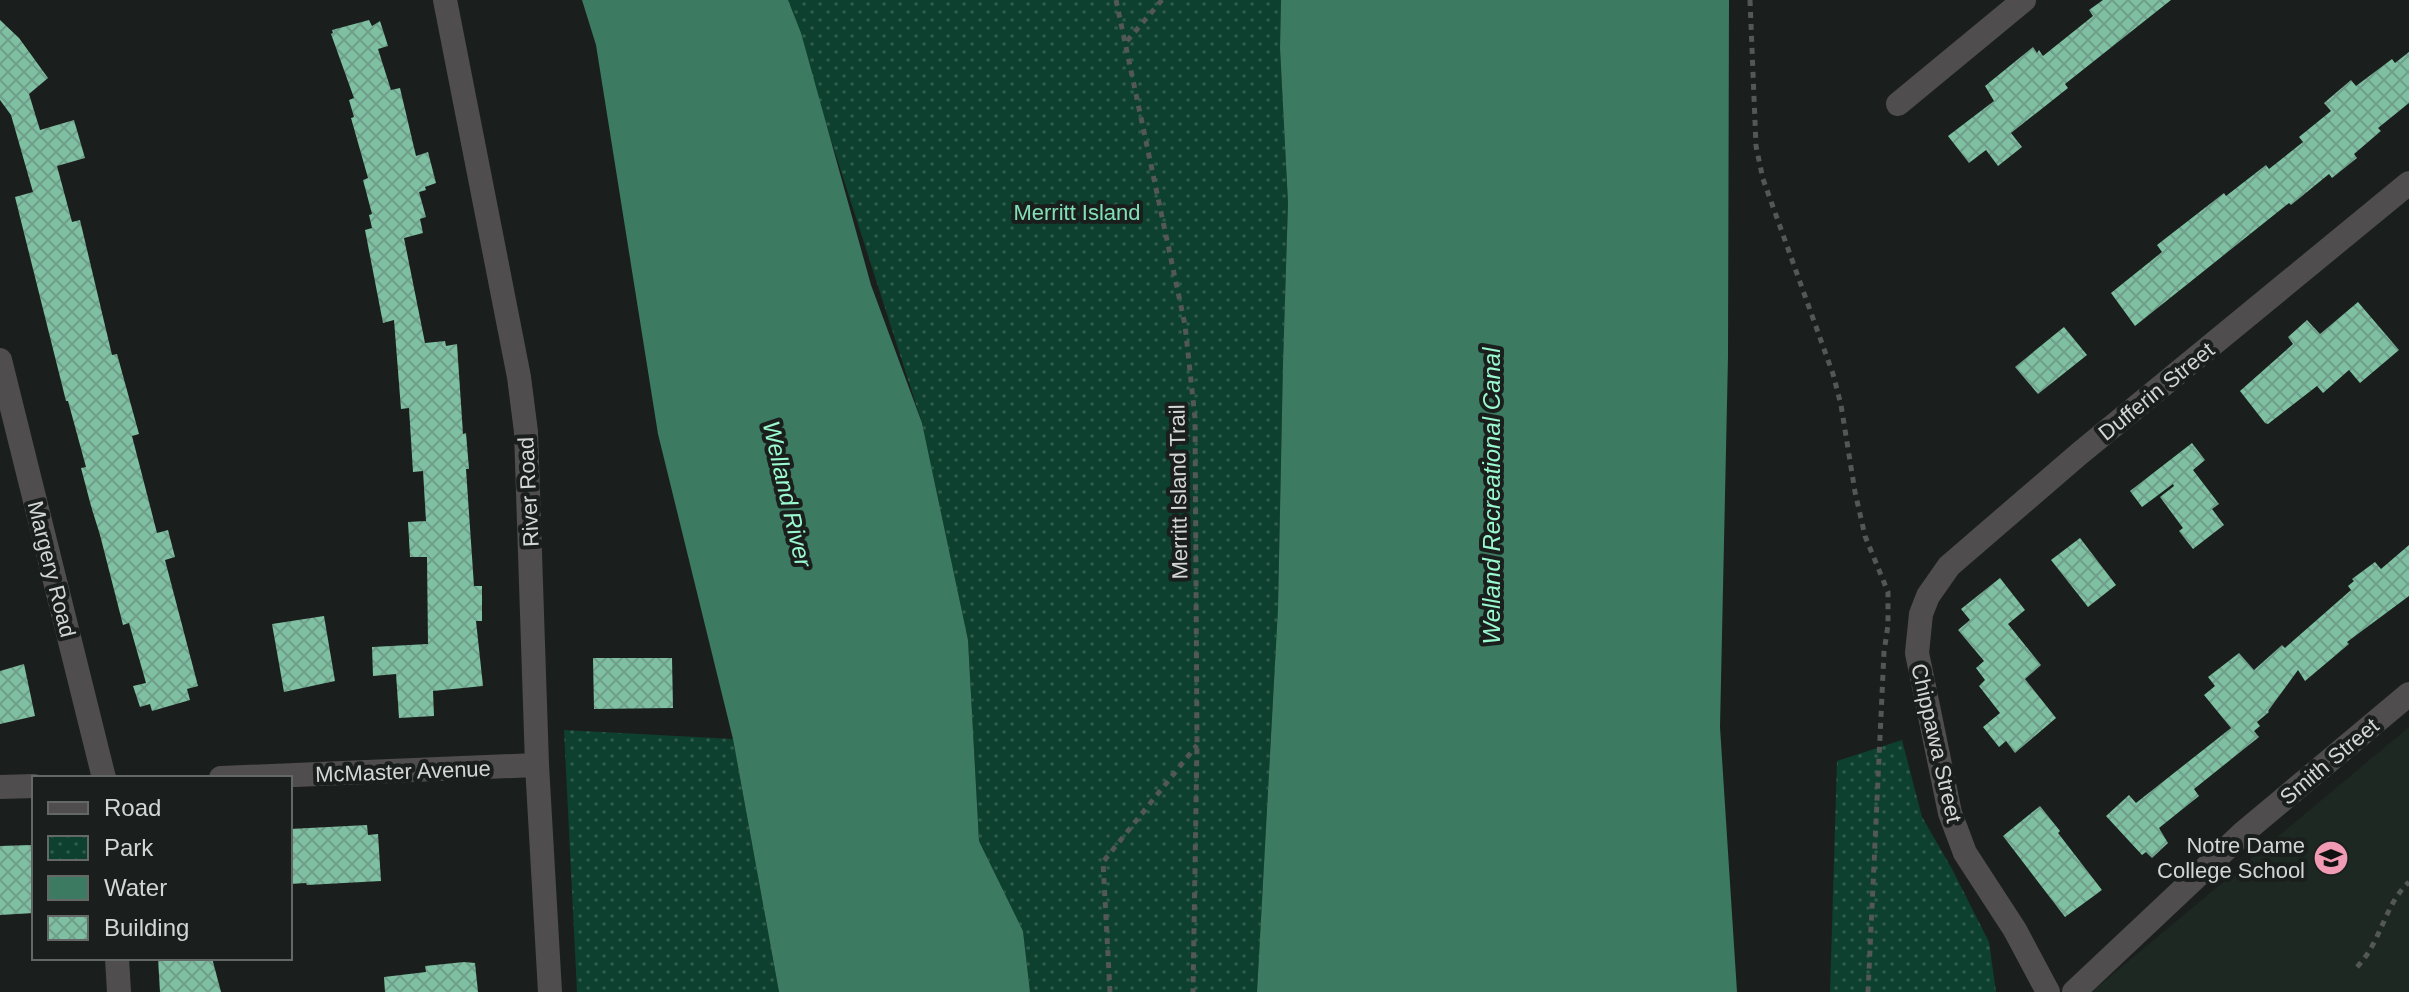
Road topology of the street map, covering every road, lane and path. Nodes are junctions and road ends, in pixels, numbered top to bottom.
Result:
1 (445, 0) edge
2 (1116, 0) edge
3 (1162, 0) edge
4 (1750, 0) edge
5 (2024, 0) edge
6 (1126, 42) junction
7 (1898, 104) dead end
8 (2409, 183) edge
9 (0, 360) edge
10 (1921, 614) joint
11 (2409, 694) edge
12 (1197, 744) junction
13 (537, 765) junction
14 (104, 776) edge
15 (270, 776) edge
16 (32, 786) edge
17 (0, 787) edge
18 (2409, 882) edge
19 (117, 960) edge
20 (2357, 967) dead end
21 (119, 992) edge
22 (550, 992) edge
23 (1110, 992) edge
24 (1193, 992) edge
25 (1868, 992) edge
26 (2048, 992) edge
27 (2074, 992) edge

1 - 13 street, River Road
2 - 6 path, Merritt Island Trail
3 - 6 path
4 - 25 path
5 - 7 street
6 - 12 path, Merritt Island Trail
8 - 10 street, Dufferin Street
9 - 14 street, Margery Road
10 - 26 street, Chippawa Street
11 - 27 street, Smith Street
12 - 23 path
12 - 24 path, Merritt Island Trail
13 - 15 street, McMaster Avenue
13 - 22 street, River Road
16 - 17 street
18 - 20 path
19 - 21 street

